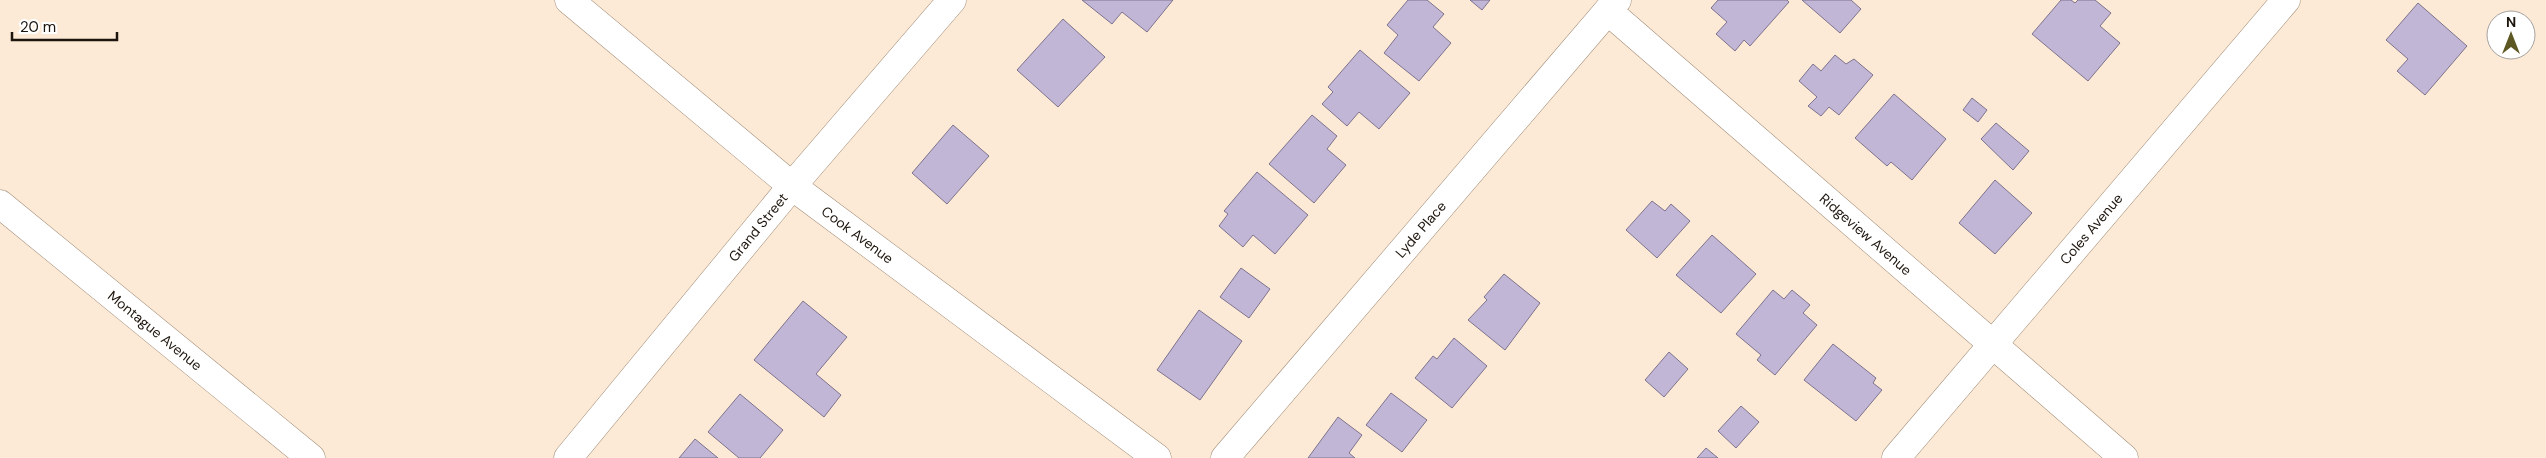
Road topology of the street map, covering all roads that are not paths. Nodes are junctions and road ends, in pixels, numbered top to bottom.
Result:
1 (569, 0) edge
2 (952, 0) edge
3 (2286, 0) edge
4 (1612, 5) edge
5 (792, 186) junction
6 (0, 204) edge
7 (1993, 344) junction
8 (311, 458) edge
9 (568, 458) edge
10 (1157, 458) edge
11 (1225, 458) edge
12 (1896, 458) edge
13 (2124, 458) edge

1 - 5 street, Cook Avenue
2 - 5 street, Grand Street
3 - 7 street, Coles Avenue
4 - 7 street, Ridgeview Avenue
4 - 11 street, Lyde Place
5 - 9 street, Grand Street
5 - 10 street, Cook Avenue
6 - 8 street, Montague Avenue
7 - 12 street, Coles Avenue
7 - 13 street, Ridgeview Avenue

